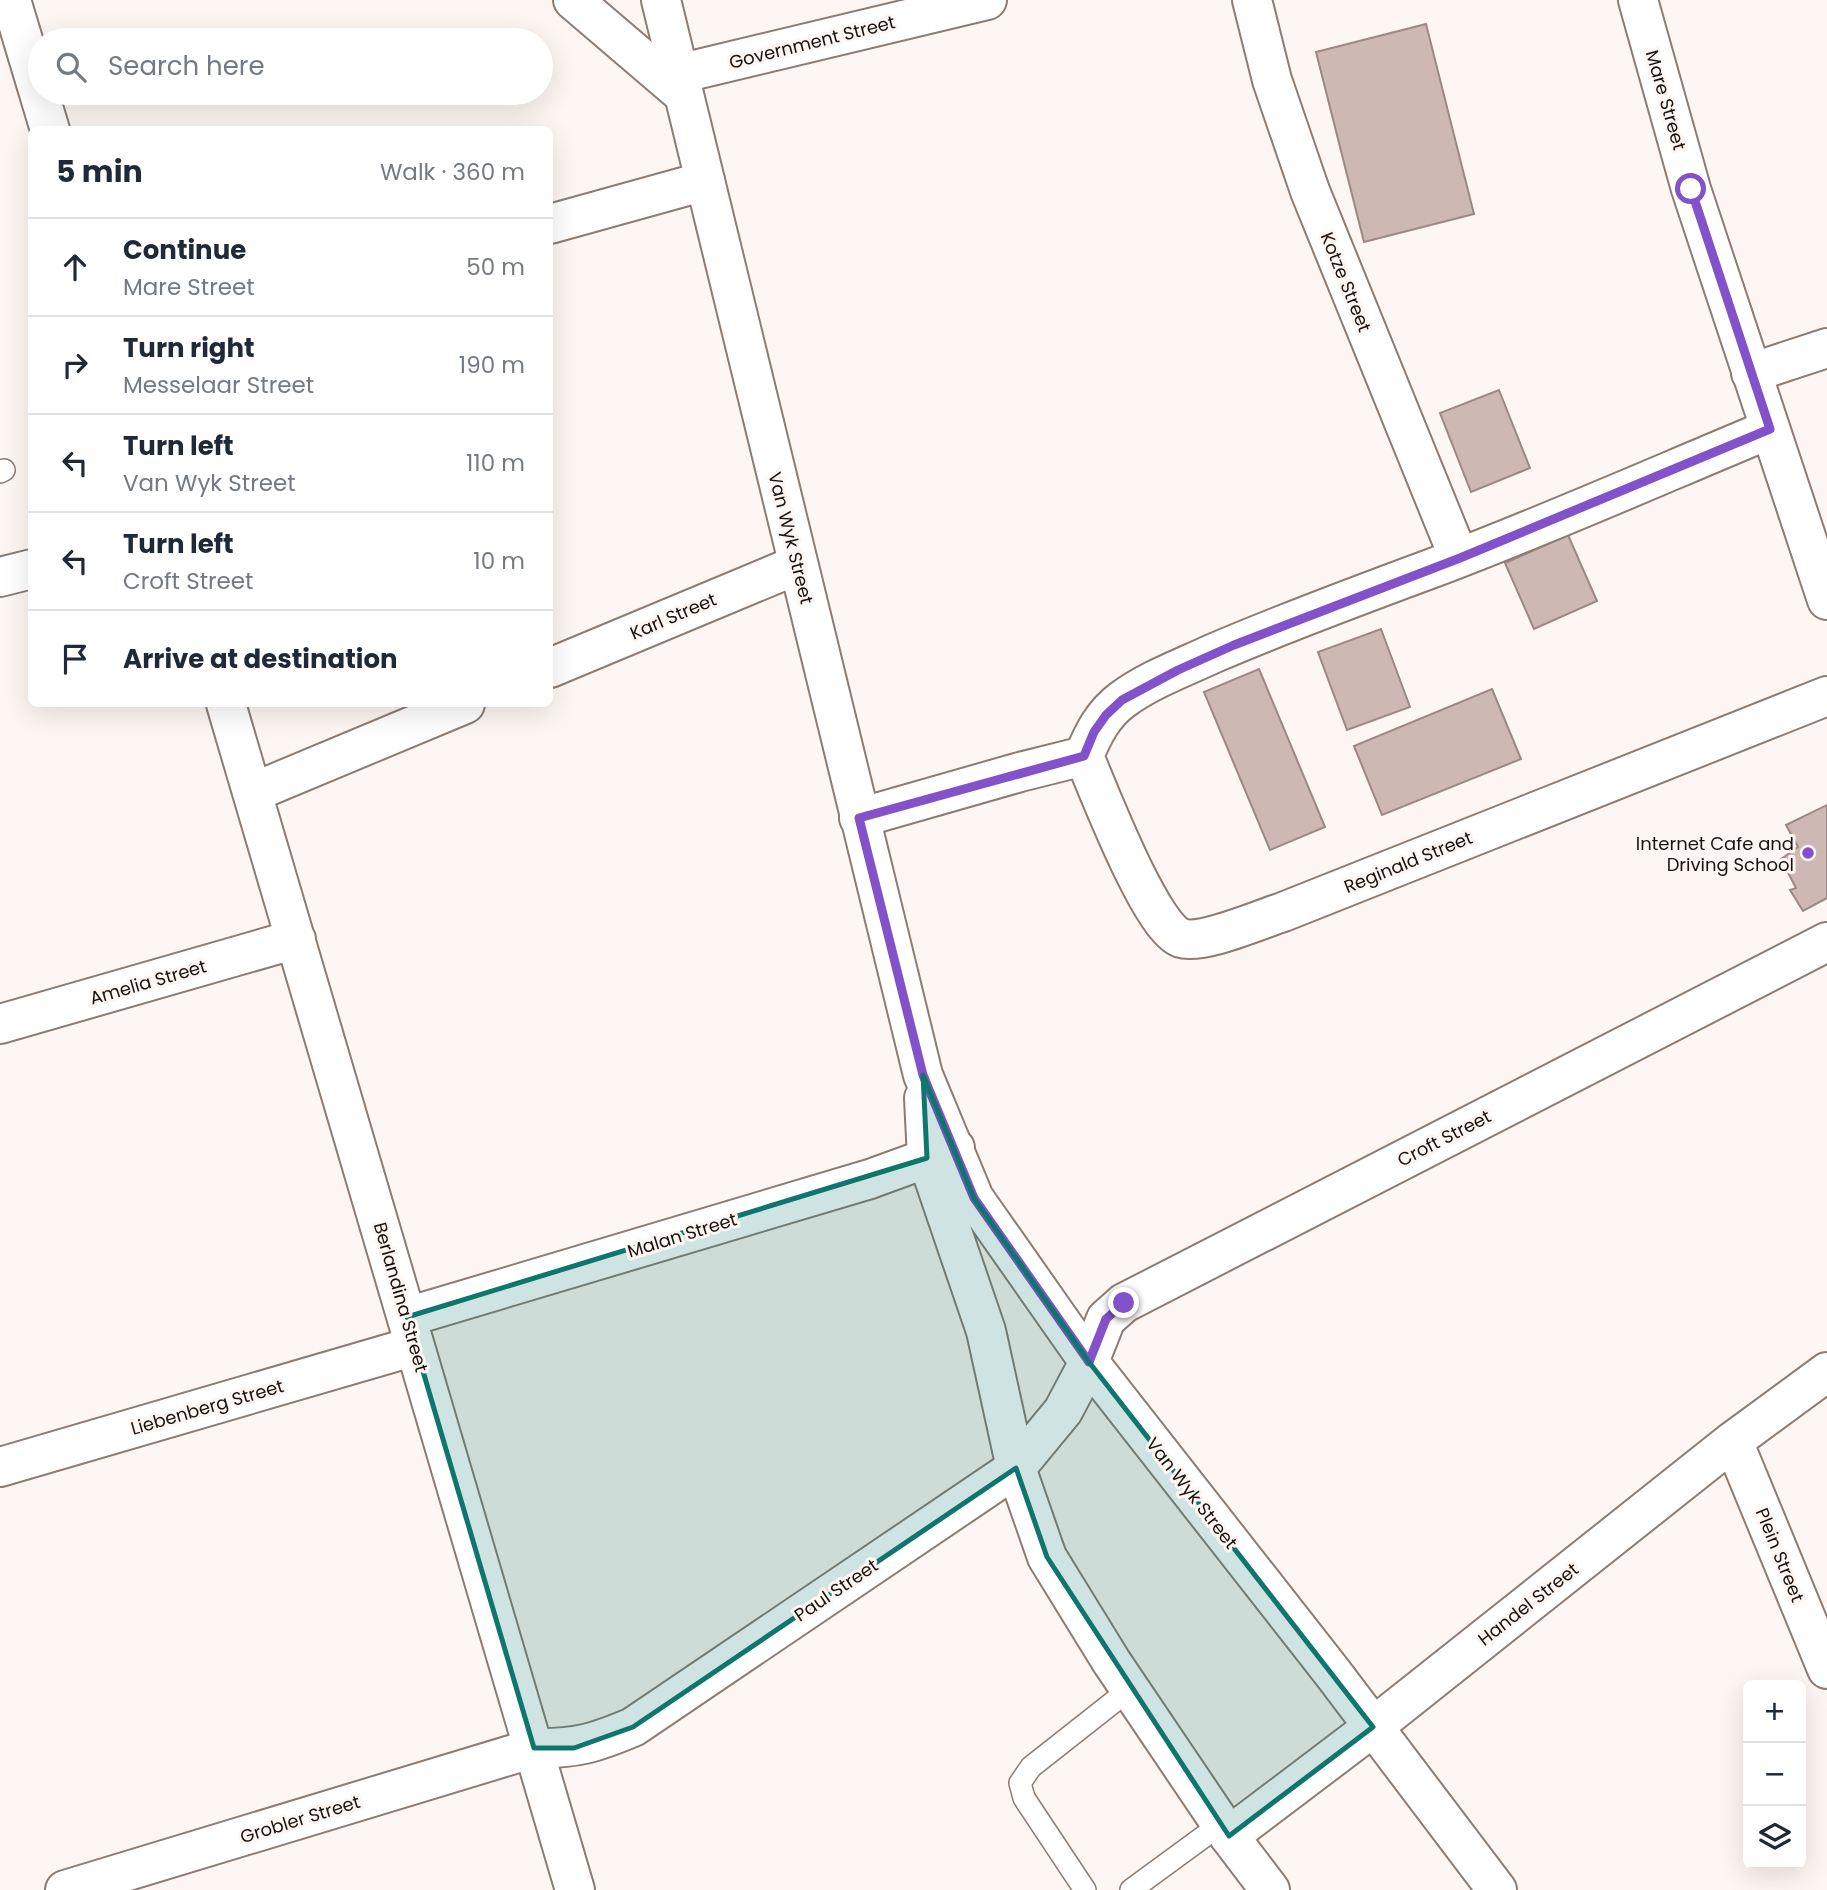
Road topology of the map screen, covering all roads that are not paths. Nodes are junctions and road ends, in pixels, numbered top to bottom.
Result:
1 (11, 0) edge
2 (573, 0) edge
3 (661, 0) edge
4 (987, 0) edge
5 (1252, 0) edge
6 (1638, 0) edge
7 (28, 57) edge
8 (680, 84) junction
9 (42, 105) edge
10 (49, 126) edge
11 (705, 181) junction
12 (553, 223) edge
13 (1827, 348) edge
14 (1751, 373) junction
15 (1770, 429) junction
16 (1460, 558) junction
17 (797, 565) junction
18 (28, 570) edge
19 (0, 577) edge
20 (1827, 600) edge
21 (553, 667) edge
22 (1827, 696) edge
23 (227, 707) edge
24 (458, 707) edge
25 (1084, 756) junction
26 (254, 792) junction
27 (859, 818) junction
28 (296, 939) junction
29 (1827, 942) edge
30 (0, 1024) edge
31 (941, 1153) junction
32 (411, 1332) junction
33 (1089, 1362) junction
34 (1827, 1372) edge
35 (1733, 1441) junction
36 (0, 1467) edge
37 (1016, 1468) junction
38 (1827, 1669) edge
39 (1130, 1689) junction
40 (1373, 1727) junction
41 (534, 1748) junction
42 (1225, 1830) junction
43 (65, 1890) edge
44 (575, 1890) edge
45 (1085, 1890) edge
46 (1131, 1890) edge
47 (1270, 1890) edge
48 (1497, 1890) edge

1 - 7 street
2 - 8 street
3 - 8 street, Van Wyk Street
4 - 8 street, Government Street
5 - 16 street, Kotze Street
6 - 14 street, Mare Street
8 - 11 street, Van Wyk Street
9 - 10 street
11 - 12 street
11 - 17 street, Van Wyk Street
13 - 14 street
14 - 15 street, Mare Street
15 - 16 street
15 - 20 street, Mare Street
16 - 25 street
17 - 21 street, Karl Street
17 - 27 street, Van Wyk Street
18 - 19 street
22 - 25 street, Reginald Street
23 - 26 street, Berlandina Street
24 - 26 street
25 - 27 street
26 - 28 street, Berlandina Street
27 - 31 street, Van Wyk Street
28 - 30 street, Amelia Street
28 - 32 street, Berlandina Street
29 - 33 street, Croft Street
31 - 32 street, Malan Street
31 - 33 street, Van Wyk Street
31 - 37 street, Van Wyk Street
32 - 36 street, Liebenberg Street
32 - 41 street, Berlandina Street
33 - 37 street, Paul Street
33 - 40 street, Van Wyk Street
34 - 35 street, Handel Street
35 - 38 street, Plein Street
35 - 40 street, Handel Street
37 - 39 street, Van Wyk Street
37 - 41 street, Paul Street
39 - 42 street, Van Wyk Street
39 - 45 lane
40 - 42 street, Handel Street
40 - 48 street, Van Wyk Street
41 - 43 street, Grobler Street
41 - 44 street, Berlandina Street
42 - 46 lane
42 - 47 street, Van Wyk Street

